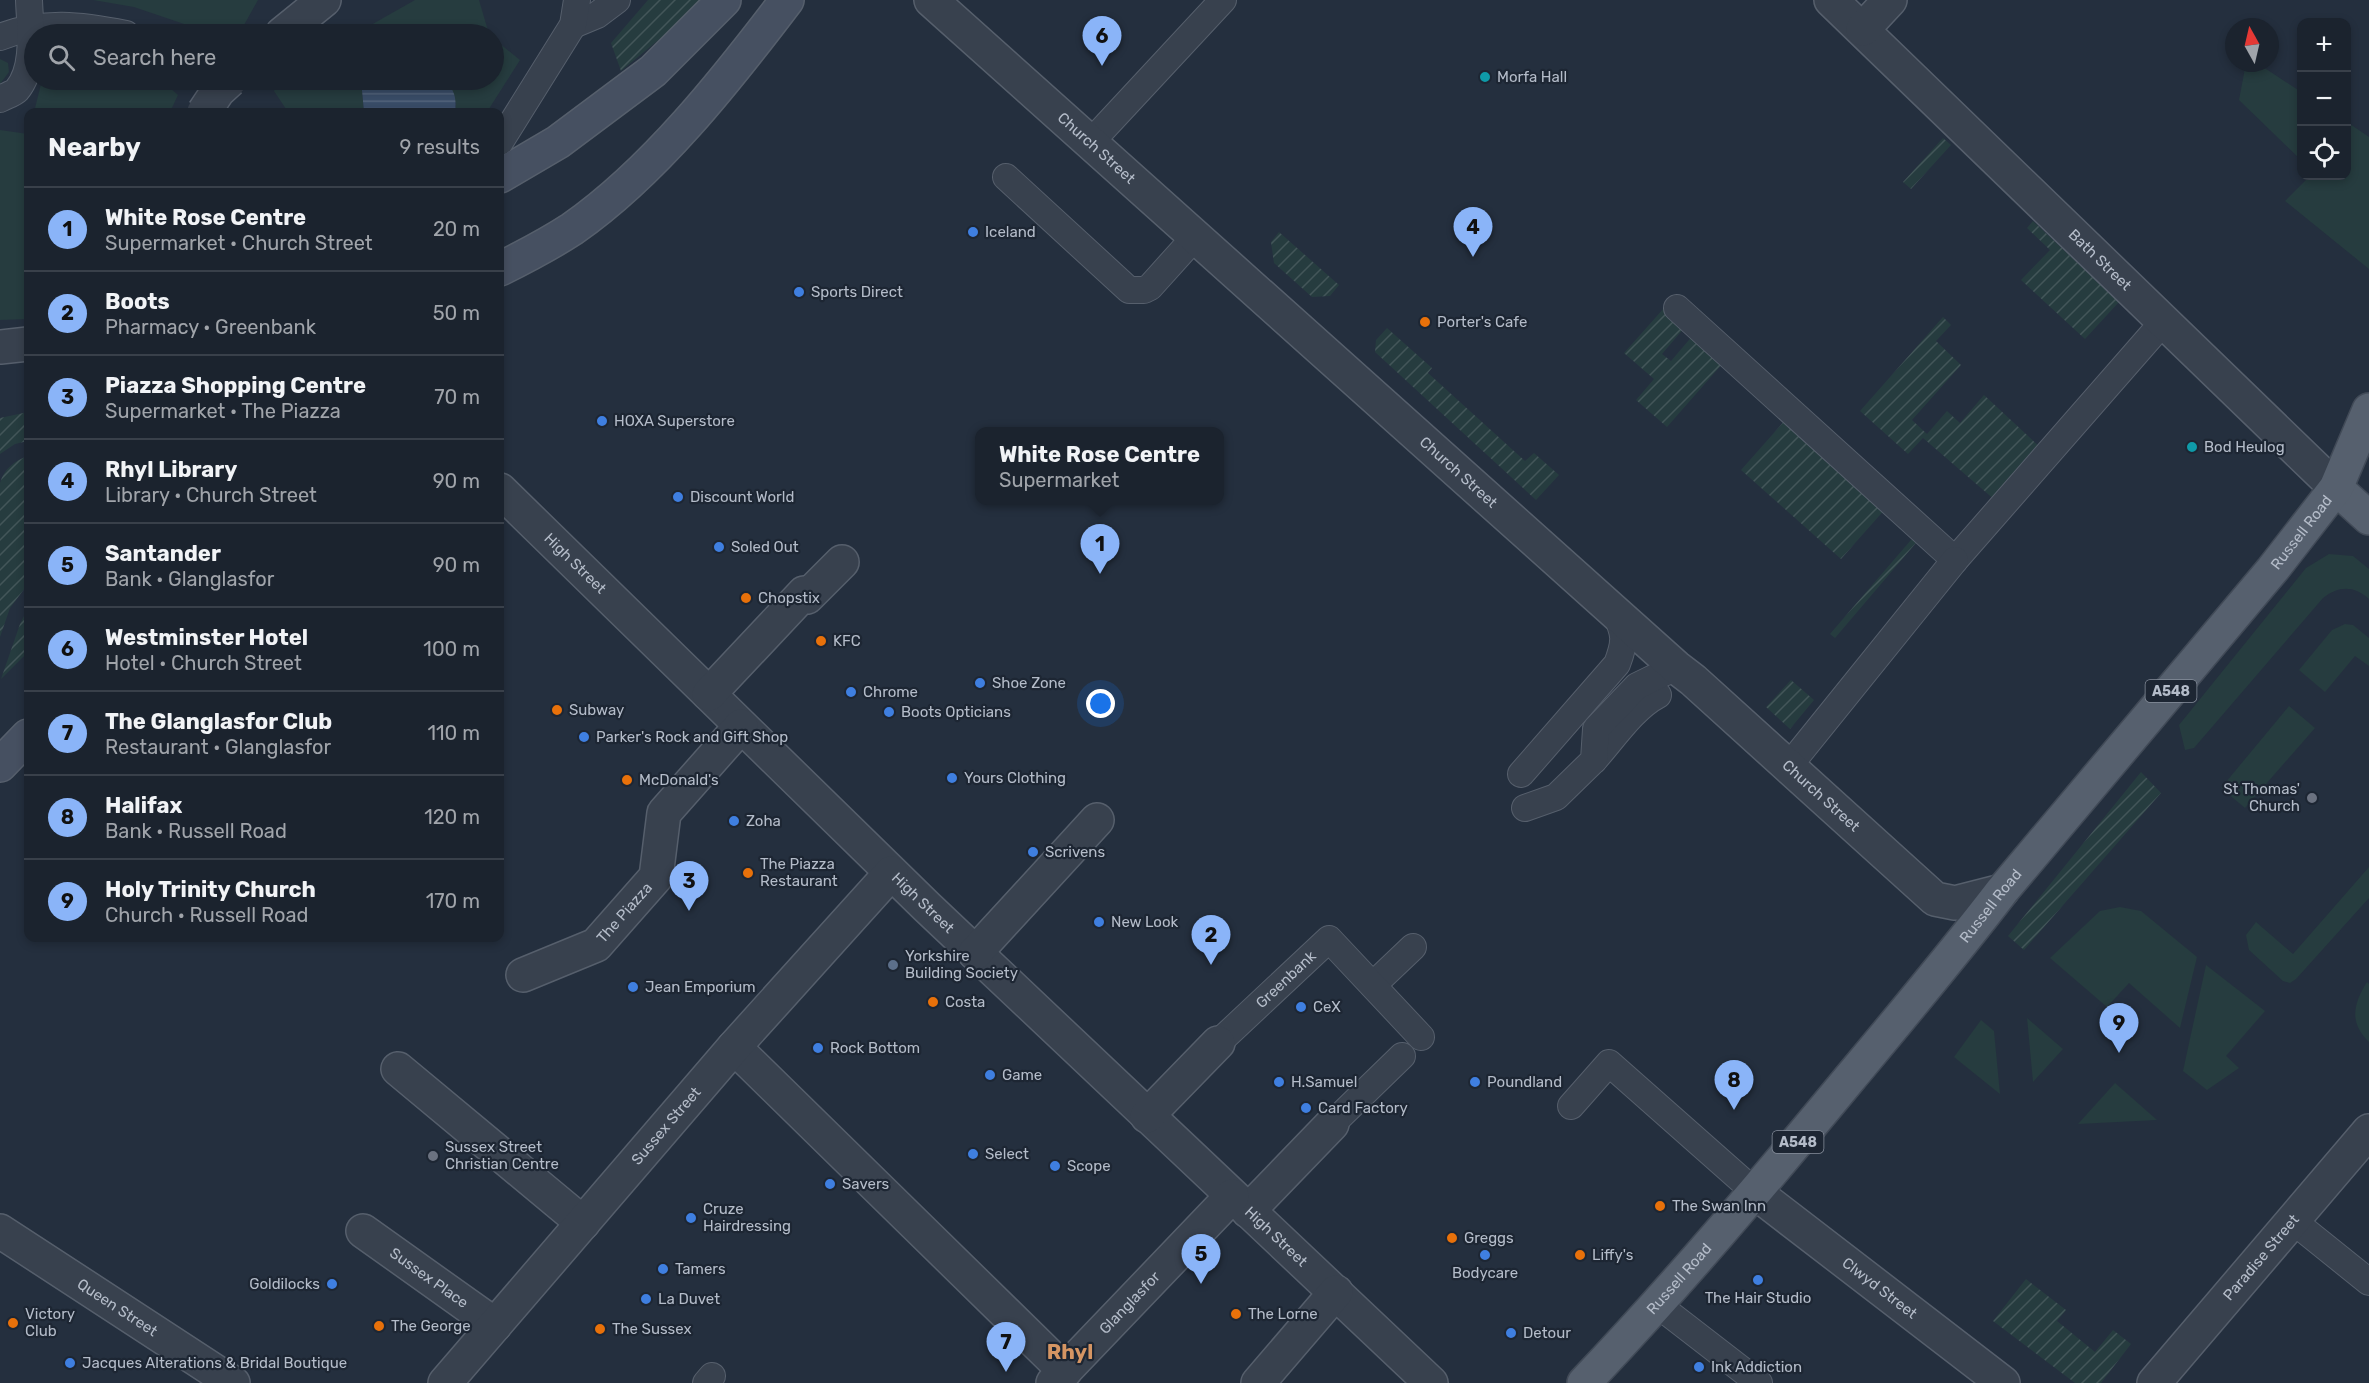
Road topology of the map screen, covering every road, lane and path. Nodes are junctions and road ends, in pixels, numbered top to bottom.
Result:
1 (29, 0) edge
2 (324, 0) edge
3 (577, 0) edge
4 (616, 0) edge
5 (724, 0) edge
6 (787, 0) edge
7 (931, 0) edge
8 (1223, 0) edge
9 (1832, 0) edge
10 (1890, 0) edge
11 (29, 24) edge
12 (295, 24) edge
13 (573, 25) junction
14 (24, 29) edge
15 (1863, 29) junction
16 (0, 37) edge
17 (24, 75) edge
18 (219, 90) edge
19 (0, 99) edge
20 (207, 108) edge
21 (504, 136) edge
22 (1090, 143) junction
23 (504, 174) edge
24 (1006, 177) dead end
25 (1195, 237) junction
26 (504, 266) edge
27 (1677, 308) dead end
28 (2165, 320) junction
29 (24, 344) edge
30 (0, 347) edge
31 (2369, 410) edge
32 (2336, 488) junction
33 (504, 494) edge
34 (2369, 518) edge
35 (1955, 560) junction
36 (842, 562) dead end
37 (1615, 612) junction
38 (1682, 673) junction
39 (709, 694) junction
40 (741, 726) junction
41 (24, 740) edge
42 (0, 765) edge
43 (1788, 767) junction
44 (1521, 774) dead end
45 (1525, 808) dead end
46 (1097, 820) dead end
47 (891, 873) junction
48 (2002, 891) junction
49 (1413, 947) dead end
50 (975, 953) junction
51 (523, 975) dead end
52 (1372, 985) junction
53 (1422, 1037) dead end
54 (1218, 1043) joint
55 (734, 1047) junction
56 (1402, 1056) dead end
57 (398, 1069) dead end
58 (1570, 1106) dead end
59 (1147, 1116) junction
60 (1332, 1124) joint
61 (2369, 1131) edge
62 (1756, 1193) junction
63 (1240, 1204) junction
64 (2293, 1221) junction
65 (583, 1222) junction
66 (0, 1231) edge
67 (363, 1231) dead end
68 (2369, 1282) edge
69 (1336, 1292) junction
70 (1658, 1305) junction
71 (495, 1325) junction
72 (1059, 1377) edge
73 (232, 1383) edge
74 (445, 1383) edge
75 (1258, 1383) edge
76 (1431, 1383) edge
77 (1584, 1383) edge
78 (1759, 1383) edge
79 (2003, 1383) edge
80 (2154, 1383) edge

1 - 11 lane
2 - 12 street
3 - 13 lane
4 - 13 lane
5 - 23 main road
6 - 26 main road
7 - 22 street, Church Street
8 - 22 lane
9 - 15 street, Bath Street
10 - 15 street
13 - 21 lane
14 - 16 lane
15 - 28 street, Bath Street
17 - 19 lane
18 - 20 street, bridge
22 - 25 street, Church Street
24 - 25 lane
25 - 37 street, Church Street
27 - 35 lane
28 - 32 street, Bath Street
28 - 35 lane
29 - 30 street
31 - 32 main road, Russell Road / A548
32 - 34 main road, Bath Street
32 - 48 main road, Russell Road / A548
33 - 39 street, High Street
35 - 43 lane
36 - 39 street
37 - 38 street, Church Street
37 - 44 lane
38 - 43 street, Church Street
38 - 45 lane
39 - 40 street, High Street
40 - 47 street, High Street
40 - 51 street, The Piazza
41 - 42 main road
43 - 48 street, Church Street
46 - 50 street
47 - 50 street, High Street
47 - 55 street, Sussex Street
48 - 62 main road, Russell Road / A548
49 - 52 lane
50 - 59 street, High Street
52 - 53 lane, Greenbank
52 - 54 lane, Greenbank
54 - 59 street, Greenbank
55 - 65 street, Sussex Street
55 - 72 street
56 - 60 lane
57 - 65 street
58 - 62 lane
59 - 63 street, High Street
60 - 63 street
61 - 64 street, Paradise Street
62 - 70 main road, Russell Road / A548
62 - 79 street, Clwyd Street
63 - 69 street, High Street
63 - 72 street, Glanglasfor
64 - 68 lane
64 - 80 street, Paradise Street
65 - 71 street, Sussex Street
66 - 73 street, Queen Street
67 - 71 street, Sussex Place
69 - 75 street
69 - 76 street, High Street
70 - 77 main road, Russell Road / A548
70 - 78 lane
71 - 74 street, Sussex Street

